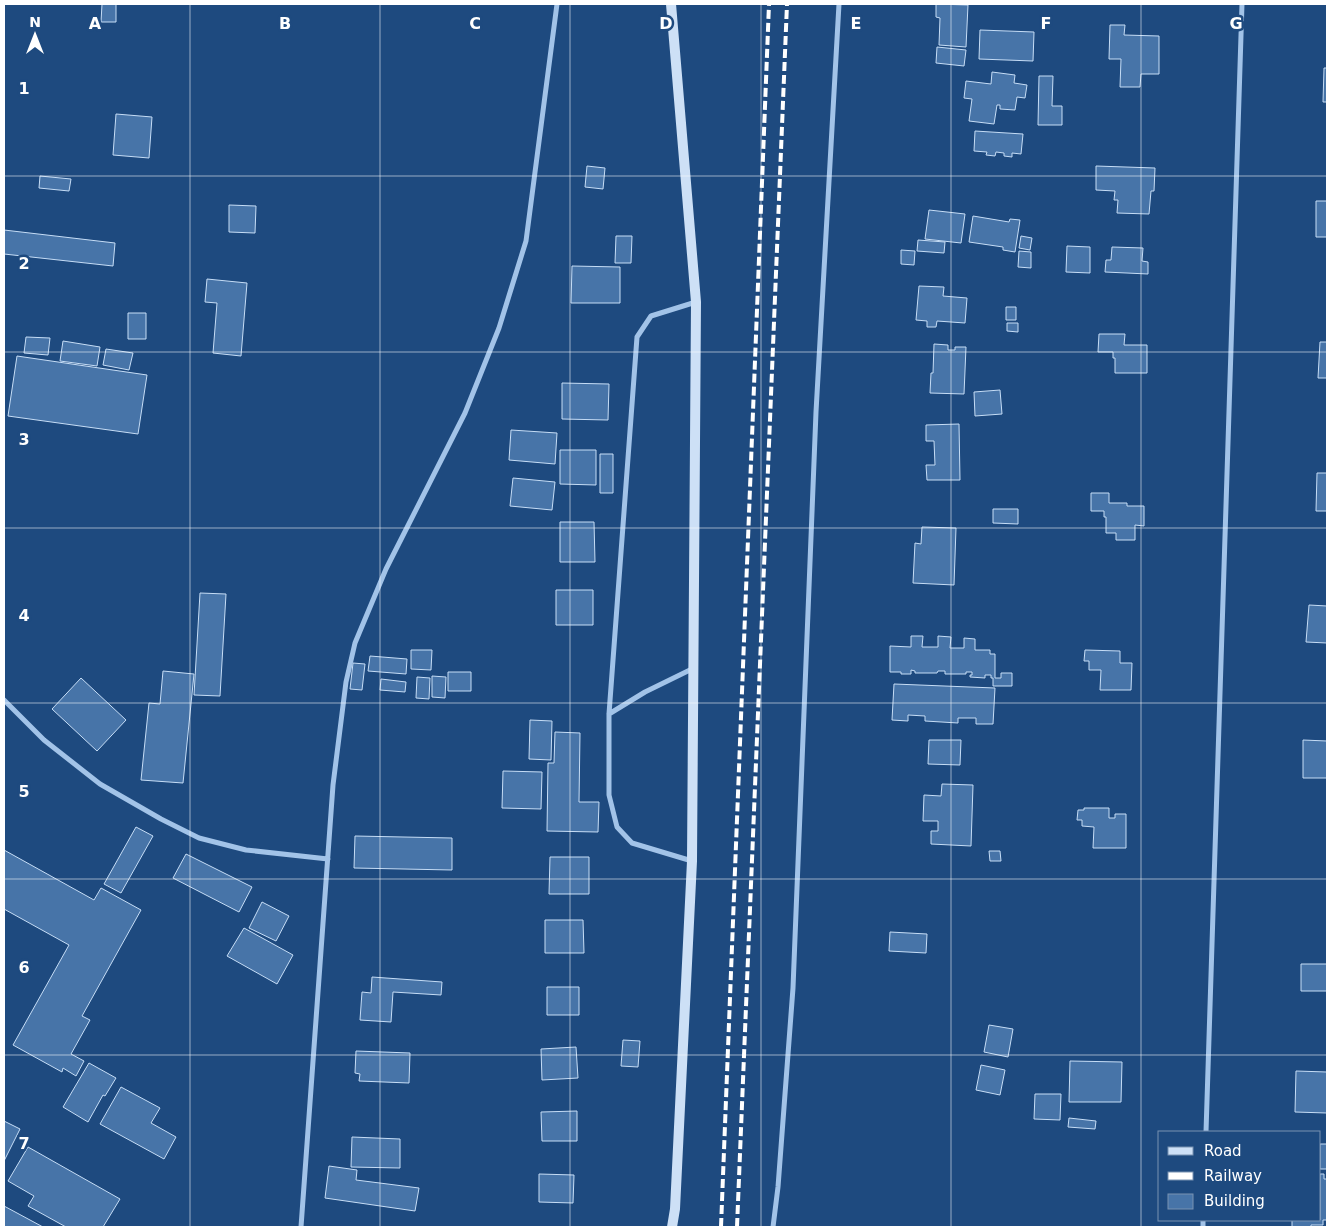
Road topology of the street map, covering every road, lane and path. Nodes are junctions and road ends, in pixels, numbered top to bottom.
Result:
1 (557, 4) edge
2 (671, 4) edge
3 (839, 4) edge
4 (1242, 4) edge
5 (696, 302) junction
6 (694, 668) junction
7 (4, 700) edge
8 (609, 714) junction
9 (328, 858) junction
10 (692, 861) junction
11 (1206, 1131) edge
12 (301, 1227) edge
13 (672, 1227) edge
14 (773, 1227) edge

1 - 9 street
2 - 5 street
3 - 14 street
4 - 11 street
5 - 6 street
5 - 8 street
6 - 8 street
6 - 10 street
7 - 9 street
8 - 10 street
9 - 12 street
10 - 13 street

